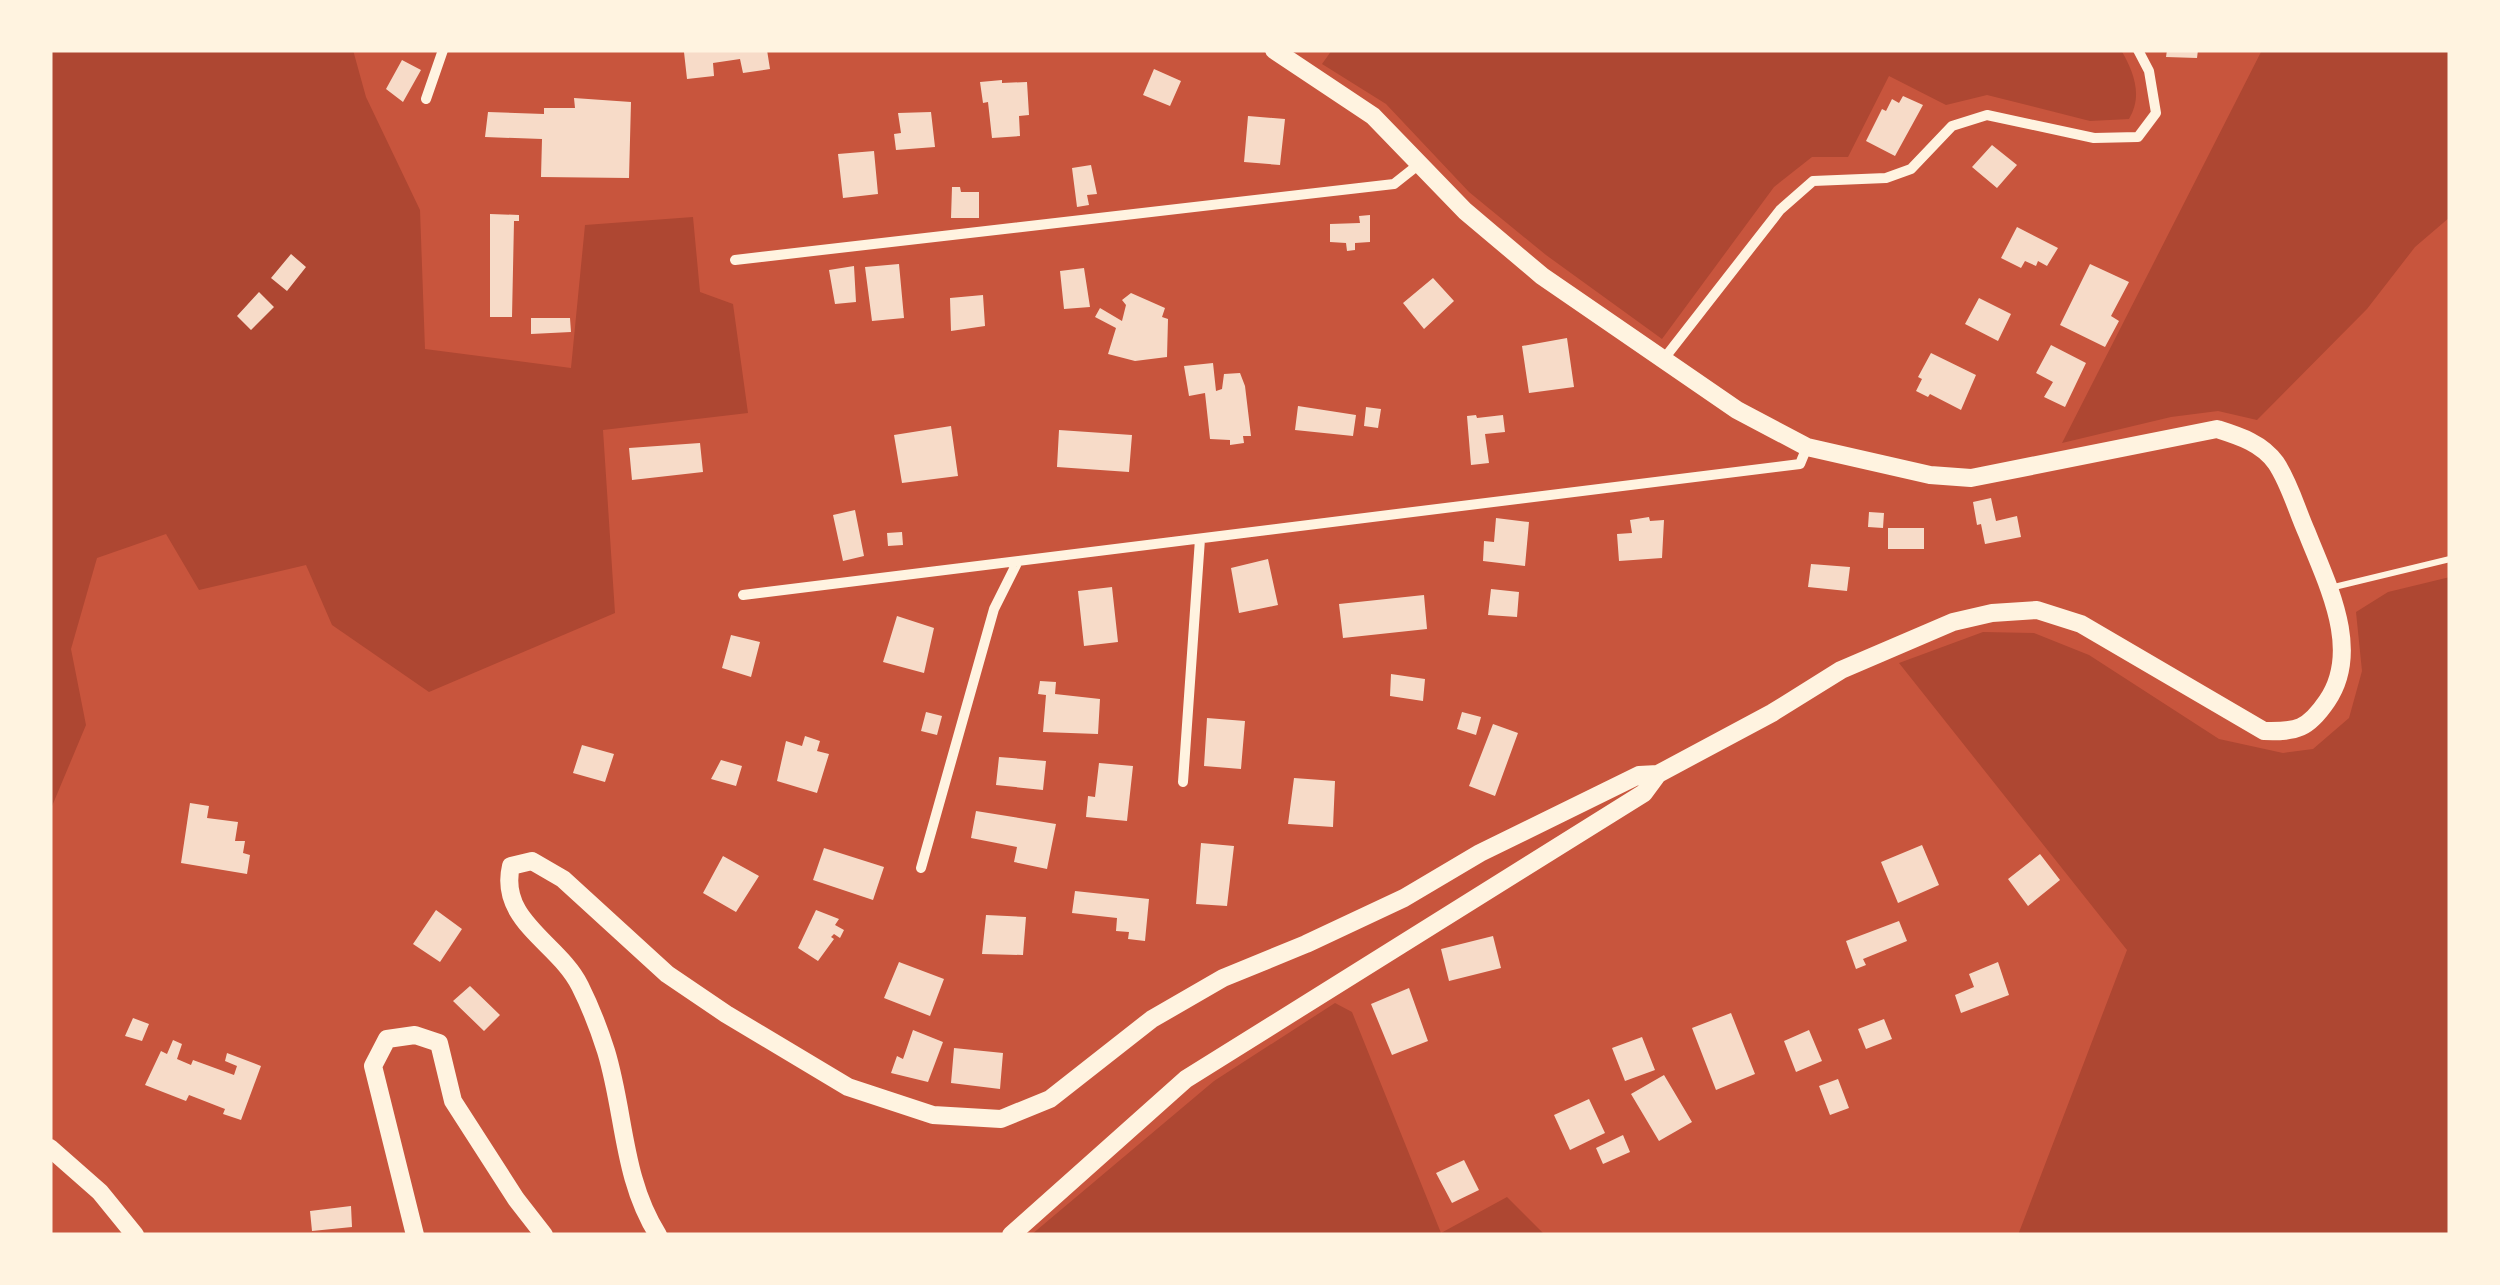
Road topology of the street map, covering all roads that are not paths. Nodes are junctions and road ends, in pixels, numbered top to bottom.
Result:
1 (443, 50) edge
2 (1274, 50) edge
3 (2138, 50) edge
4 (426, 99) dead end
5 (1418, 165) junction
6 (734, 260) dead end
7 (1662, 360) junction
8 (1807, 447) junction
9 (1200, 538) junction
10 (2450, 559) edge
11 (1018, 561) junction
12 (2328, 588) junction
13 (743, 595) dead end
14 (1658, 774) junction
15 (1183, 782) dead end
16 (921, 868) dead end
17 (50, 1148) edge
18 (135, 1235) edge
19 (415, 1235) edge
20 (544, 1235) edge
21 (658, 1235) edge
22 (1010, 1235) edge

1 - 4 street
2 - 5 main road
3 - 7 street
5 - 6 street
5 - 7 main road
7 - 8 main road
8 - 9 street
8 - 12 main road
9 - 11 street
9 - 15 street
10 - 12 lane
11 - 13 street
11 - 16 street
12 - 14 main road
14 - 21 main road
14 - 22 main road
17 - 18 main road
19 - 20 main road

